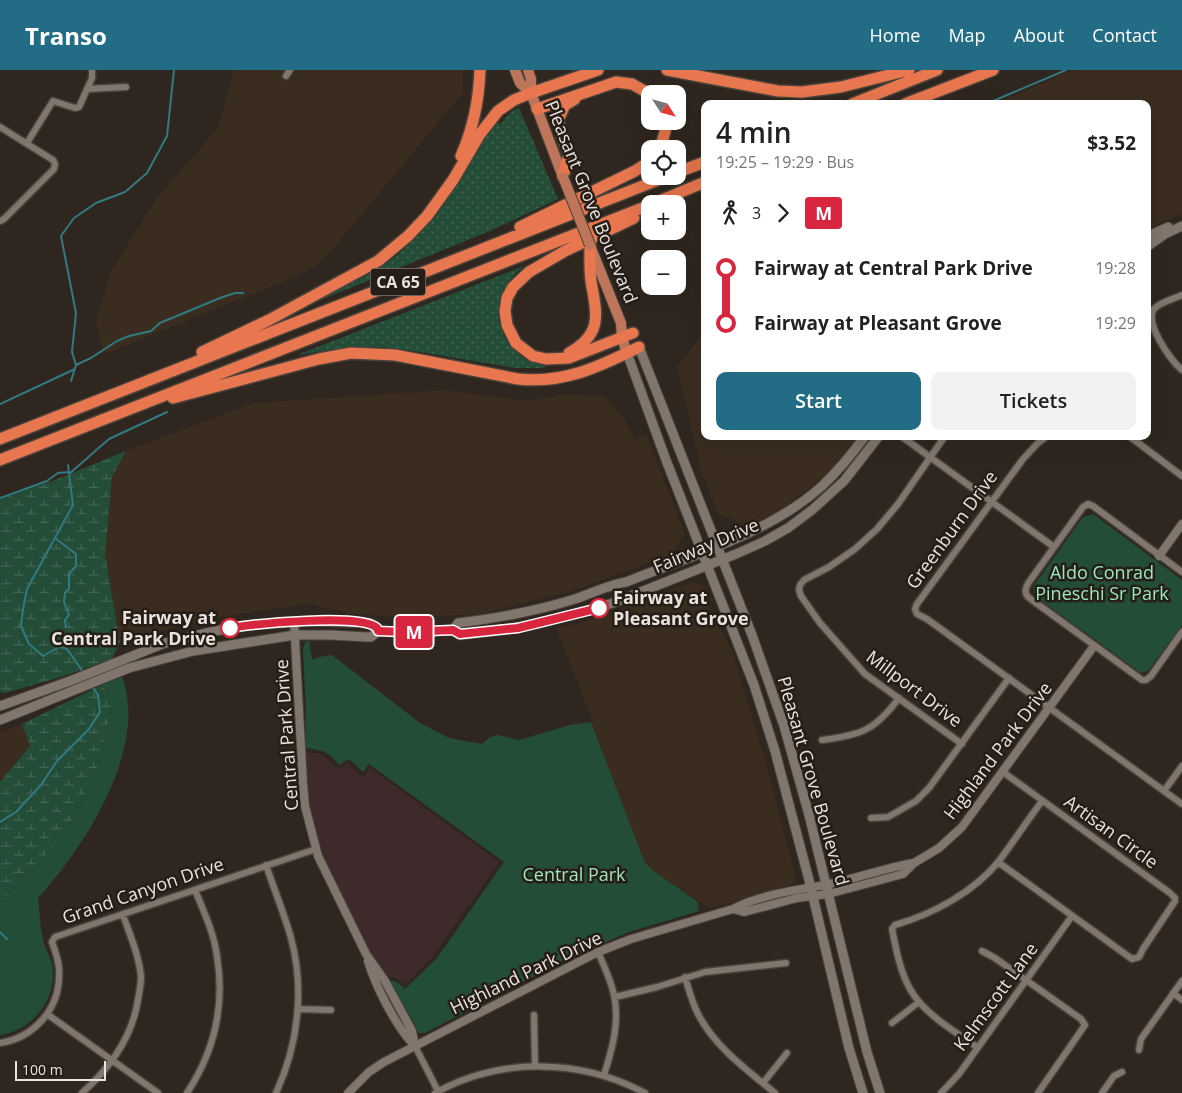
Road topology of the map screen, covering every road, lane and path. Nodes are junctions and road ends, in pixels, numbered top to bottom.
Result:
1 (92, 70) edge
2 (480, 70) edge
3 (515, 70) edge
4 (528, 70) edge
5 (598, 70) edge
6 (667, 70) edge
7 (909, 70) edge
8 (937, 70) edge
9 (993, 70) edge
10 (126, 87) dead end
11 (641, 88) edge
12 (87, 89) junction
13 (585, 92) junction
14 (531, 93) junction
15 (862, 100) edge
16 (915, 100) edge
17 (537, 109) junction
18 (0, 127) edge
19 (27, 143) junction
20 (701, 163) edge
21 (641, 166) edge
22 (686, 169) edge
23 (563, 177) junction
24 (701, 184) edge
25 (645, 185) edge
26 (444, 193) junction
27 (673, 195) edge
28 (641, 208) edge
29 (641, 212) edge
30 (2, 218) edge
31 (1182, 220) edge
32 (1182, 226) edge
33 (1182, 232) edge
34 (1151, 235) edge
35 (590, 245) joint
36 (1151, 245) edge
37 (1151, 246) edge
38 (594, 267) junction
39 (434, 268) junction
40 (1182, 295) edge
41 (621, 323) junction
42 (633, 333) junction
43 (622, 338) junction
44 (639, 347) junction
45 (627, 353) junction
46 (561, 359) junction
47 (1182, 370) edge
48 (129, 388) junction
49 (135, 407) junction
50 (0, 439) edge
51 (862, 440) edge
52 (876, 440) edge
53 (906, 440) edge
54 (942, 440) edge
55 (1042, 440) edge
56 (1134, 440) edge
57 (930, 458) junction
58 (0, 460) edge
59 (1182, 476) edge
60 (992, 502) junction
61 (1182, 524) edge
62 (718, 546) junction
63 (1054, 547) junction
64 (702, 552) junction
65 (1159, 556) junction
66 (723, 559) junction
67 (707, 565) junction
68 (1182, 572) edge
69 (496, 618) junction
70 (294, 622) junction
71 (541, 623) junction
72 (378, 631) junction
73 (456, 632) junction
74 (1182, 632) edge
75 (295, 635) junction
76 (1094, 646) junction
77 (106, 672) junction
78 (1009, 678) junction
79 (72, 685) junction
80 (899, 698) junction
81 (0, 706) edge
82 (1049, 707) junction
83 (0, 720) edge
84 (768, 731) junction
85 (822, 740) dead end
86 (962, 744) junction
87 (1182, 766) edge
88 (1003, 772) junction
89 (798, 778) junction
90 (1164, 791) junction
91 (1042, 801) junction
92 (1182, 804) edge
93 (871, 818) dead end
94 (316, 849) junction
95 (998, 862) junction
96 (266, 865) junction
97 (827, 889) junction
98 (195, 890) junction
99 (812, 891) junction
100 (123, 915) junction
101 (1072, 916) junction
102 (982, 951) dead end
103 (598, 952) junction
104 (786, 963) dead end
105 (685, 977) junction
106 (1026, 980) junction
107 (1182, 981) edge
108 (1173, 993) junction
109 (615, 997) junction
110 (1182, 1000) edge
111 (919, 1002) junction
112 (298, 1009) junction
113 (331, 1010) dead end
114 (47, 1014) junction
115 (534, 1015) dead end
116 (892, 1022) dead end
117 (0, 1043) edge
118 (415, 1046) junction
119 (977, 1047) junction
120 (1139, 1050) dead end
121 (787, 1052) dead end
122 (112, 1060) junction
123 (535, 1066) junction
124 (1122, 1072) dead end
125 (604, 1075) junction
126 (763, 1083) junction
127 (82, 1093) edge
128 (158, 1093) edge
129 (187, 1093) edge
130 (276, 1093) edge
131 (348, 1093) edge
132 (437, 1093) edge
133 (645, 1093) edge
134 (775, 1093) edge
135 (863, 1093) edge
136 (880, 1093) edge
137 (941, 1093) edge
138 (1038, 1093) edge
139 (1102, 1093) edge

1 - 12 street
2 - 26 highway
3 - 14 main road, Pleasant Grove Boulevard
4 - 14 main road, Pleasant Grove Boulevard
5 - 14 highway
6 - 7 highway
8 - 15 highway
9 - 16 highway
10 - 12 street
11 - 13 highway
12 - 19 street
13 - 17 highway
13 - 23 highway
14 - 17 main road, Pleasant Grove Boulevard
14 - 26 highway
17 - 23 main road, Pleasant Grove Boulevard
18 - 19 street
19 - 30 street
20 - 22 highway
21 - 39 highway
23 - 35 main road, Pleasant Grove Boulevard, bridge
24 - 27 highway, CA 65
25 - 39 highway, CA 65
26 - 48 highway
28 - 49 highway, CA 65
29 - 46 highway
31 - 34 main road
32 - 36 main road
33 - 37 main road
35 - 38 highway
38 - 41 main road, Pleasant Grove Boulevard
38 - 46 highway
39 - 48 highway, CA 65
40 - 47 street
41 - 42 main road, Pleasant Grove Boulevard
41 - 43 main road, Pleasant Grove Boulevard
42 - 43 highway
42 - 44 main road, Pleasant Grove Boulevard
43 - 45 main road, Pleasant Grove Boulevard
43 - 46 highway
44 - 45 highway
44 - 62 main road, Pleasant Grove Boulevard
45 - 49 highway
45 - 64 main road, Pleasant Grove Boulevard
48 - 50 highway, CA 65
49 - 58 highway, CA 65
51 - 62 main road, Fairway Drive
52 - 66 main road, Fairway Drive
53 - 57 street
54 - 57 street, Millport Drive
55 - 60 street, Greenburn Drive
56 - 59 street
57 - 60 street
57 - 80 street, Millport Drive
60 - 63 street
60 - 78 street, Greenburn Drive
61 - 65 street
62 - 64 main road, Fairway Drive
62 - 66 main road, Pleasant Grove Boulevard
63 - 65 street
63 - 76 street
64 - 67 main road, Pleasant Grove Boulevard
64 - 69 main road, Fairway Drive
65 - 68 street
66 - 67 main road, Fairway Drive
66 - 89 main road, Pleasant Grove Boulevard
67 - 71 main road, Fairway Drive
67 - 84 main road, Pleasant Grove Boulevard
69 - 71 main road
69 - 73 main road, Fairway Drive
70 - 72 main road, Fairway Drive
70 - 75 street, Central Park Drive
70 - 77 main road, Fairway Drive
71 - 73 main road, Fairway Drive
72 - 73 main road, Fairway Drive
72 - 75 main road, Fairway Drive
74 - 76 street
75 - 77 main road, Fairway Drive
75 - 94 street, Central Park Drive
76 - 82 street, Highland Park Drive
77 - 79 main road, Fairway Drive
78 - 82 street, Greenburn Drive
78 - 86 street
79 - 81 main road, Fairway Drive
79 - 83 main road, Fairway Drive
80 - 85 street
80 - 86 street, Millport Drive
82 - 88 street, Highland Park Drive
82 - 90 street, Greenburn Drive
84 - 89 main road
84 - 99 main road, Pleasant Grove Boulevard
86 - 93 street
87 - 90 street
88 - 91 street, Artisan Circle
88 - 97 street, Highland Park Drive
89 - 97 main road, Pleasant Grove Boulevard
90 - 92 street, Greenburn Drive
91 - 95 street
91 - 101 street, Artisan Circle
94 - 96 street, Grand Canyon Drive
94 - 118 street, Central Park Drive
95 - 101 street, Artisan Circle
95 - 111 street
96 - 98 street, Grand Canyon Drive
96 - 112 street
97 - 99 street, Highland Park Drive
97 - 136 main road, Pleasant Grove Boulevard
98 - 100 street, Grand Canyon Drive
98 - 129 street
99 - 103 street, Highland Park Drive
99 - 135 main road, Pleasant Grove Boulevard
100 - 114 street, Grand Canyon Drive
100 - 122 street
101 - 106 street, Kelmscott Lane
102 - 106 street
103 - 109 street
103 - 118 street, Highland Park Drive
104 - 105 street
105 - 109 street
105 - 126 street
106 - 119 street, Kelmscott Lane
106 - 138 street
107 - 108 street
108 - 110 street
108 - 120 street
109 - 125 street
111 - 116 street
111 - 119 street
112 - 113 street
112 - 130 street
114 - 117 street, Grand Canyon Drive
114 - 122 street
115 - 123 street
118 - 131 street, Highland Park Drive
118 - 132 street
119 - 137 street, Kelmscott Lane
121 - 126 street
122 - 127 street
122 - 128 street
123 - 125 street
123 - 132 street
124 - 139 street
125 - 133 street
126 - 134 street

